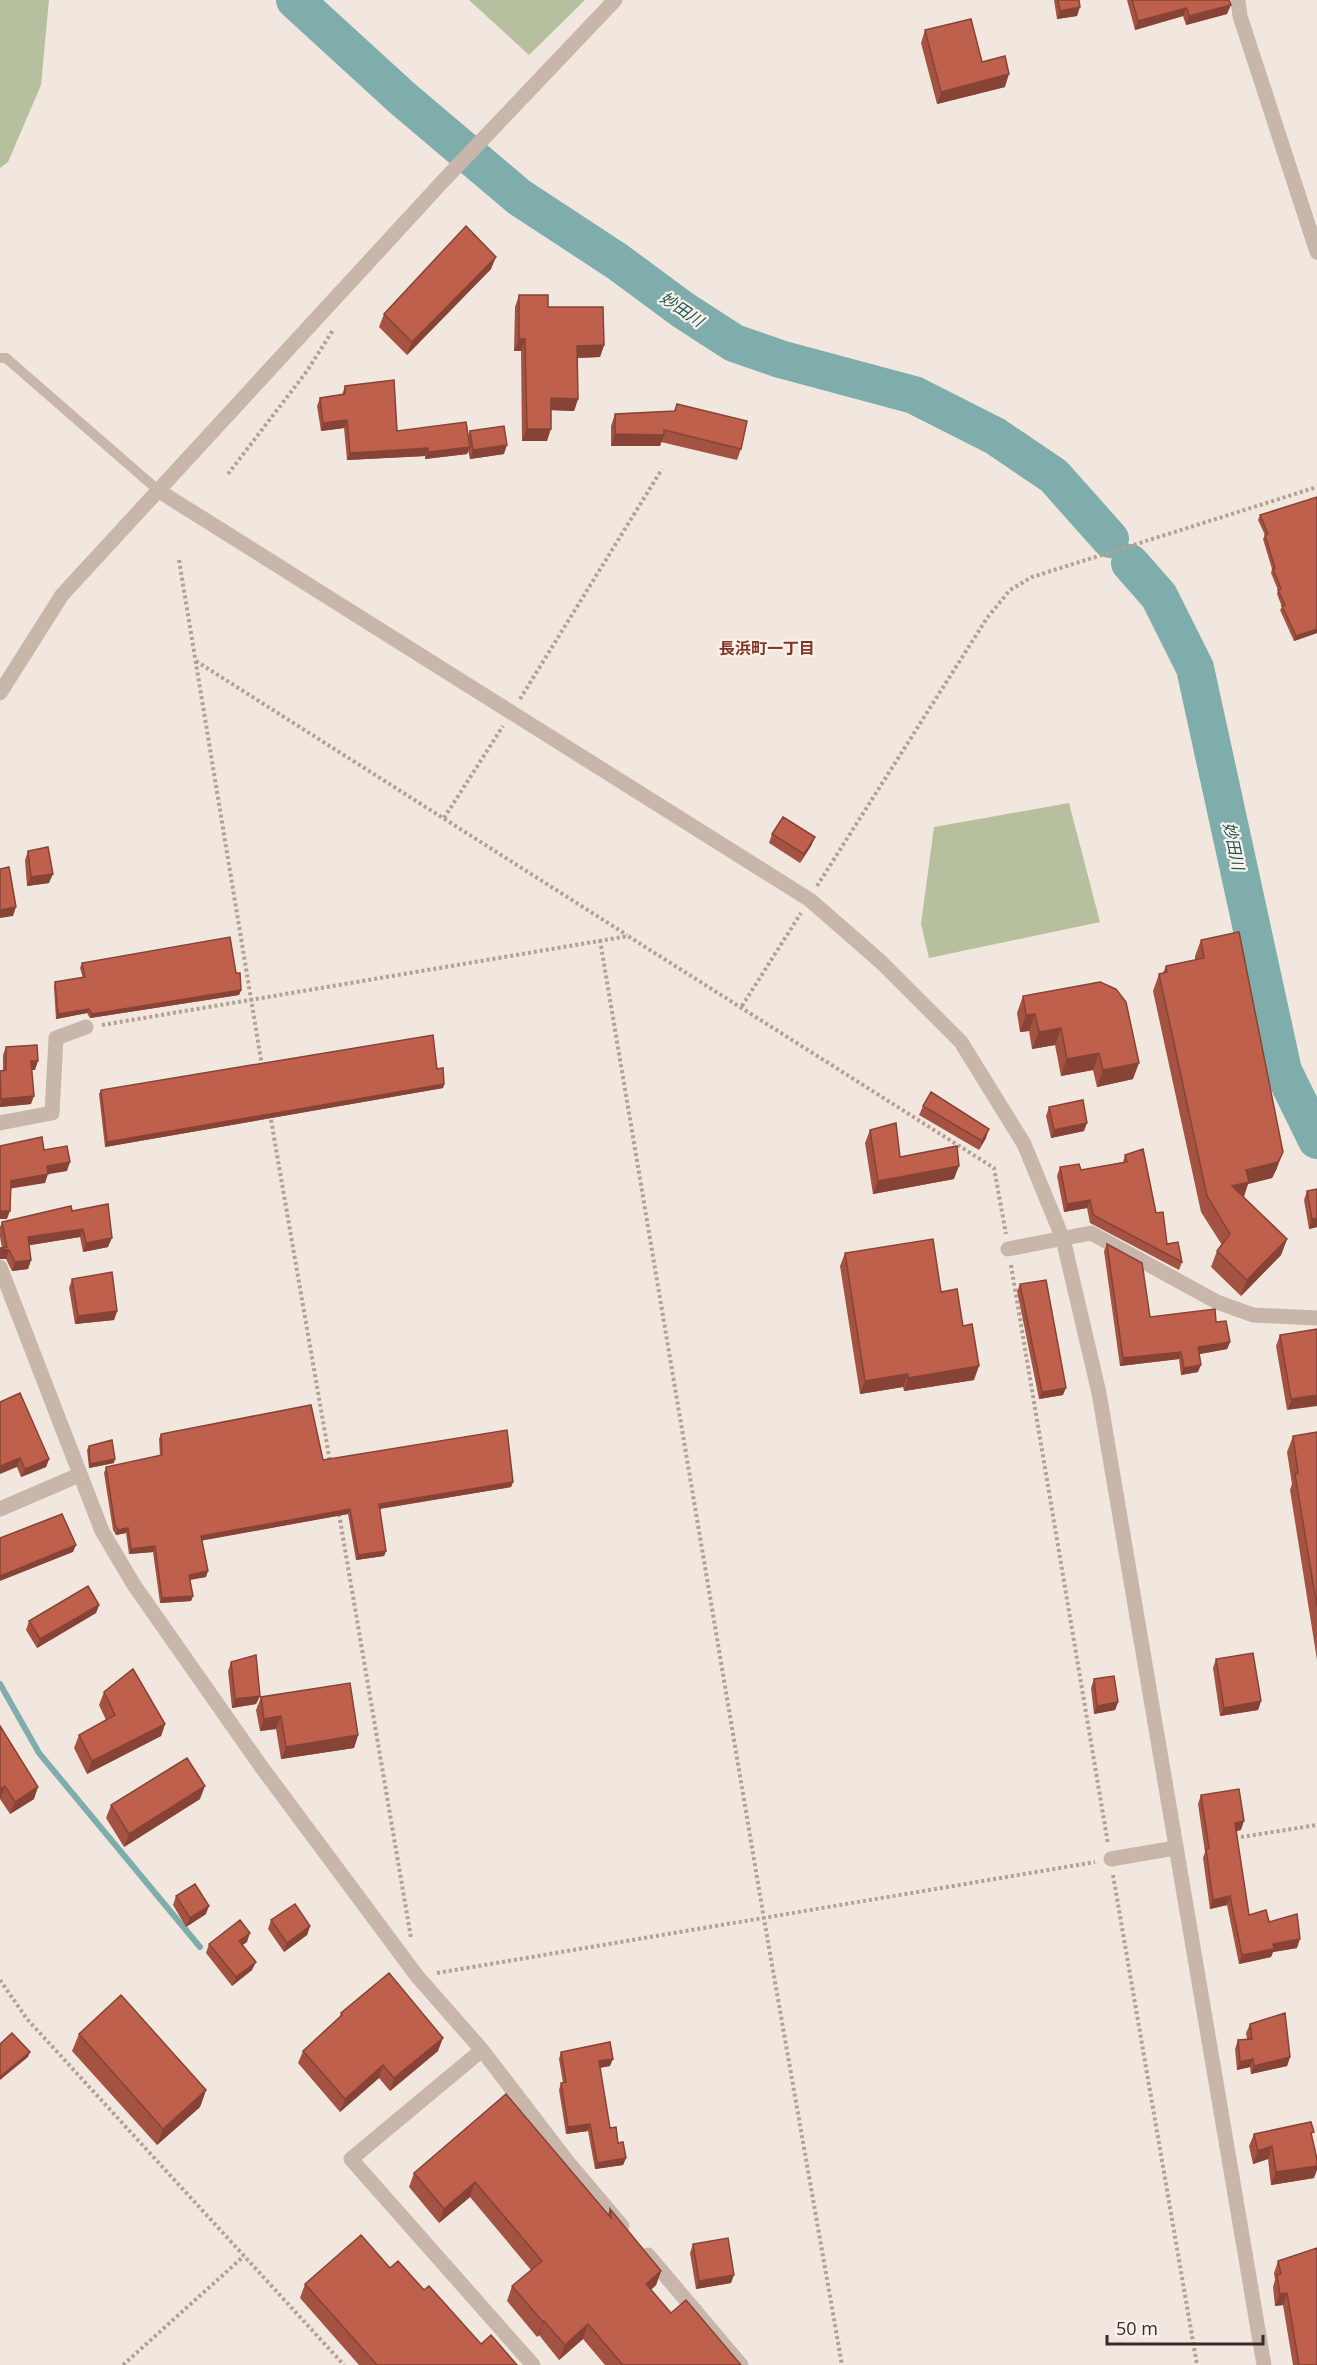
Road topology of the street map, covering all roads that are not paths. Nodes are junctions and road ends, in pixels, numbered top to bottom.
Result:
1 (615, 0) edge
2 (1238, 0) edge
3 (1316, 244) edge
4 (0, 358) edge
5 (159, 491) junction
6 (0, 693) edge
7 (86, 1027) road end
8 (0, 1123) edge
9 (1063, 1239) junction
10 (1008, 1249) road end
11 (0, 1267) edge
12 (1317, 1318) edge
13 (79, 1475) junction
14 (0, 1509) edge
15 (1175, 1848) junction
16 (1111, 1859) road end
17 (482, 2050) junction
18 (533, 2365) edge
19 (741, 2365) edge
20 (1263, 2365) edge

1 - 5 street
2 - 3 street
4 - 5 lane
5 - 6 street
5 - 9 street
7 - 8 street
9 - 10 street
9 - 12 street
9 - 15 street
11 - 13 street
13 - 14 street
13 - 17 street
15 - 16 street
15 - 20 street
17 - 18 street
17 - 19 street

